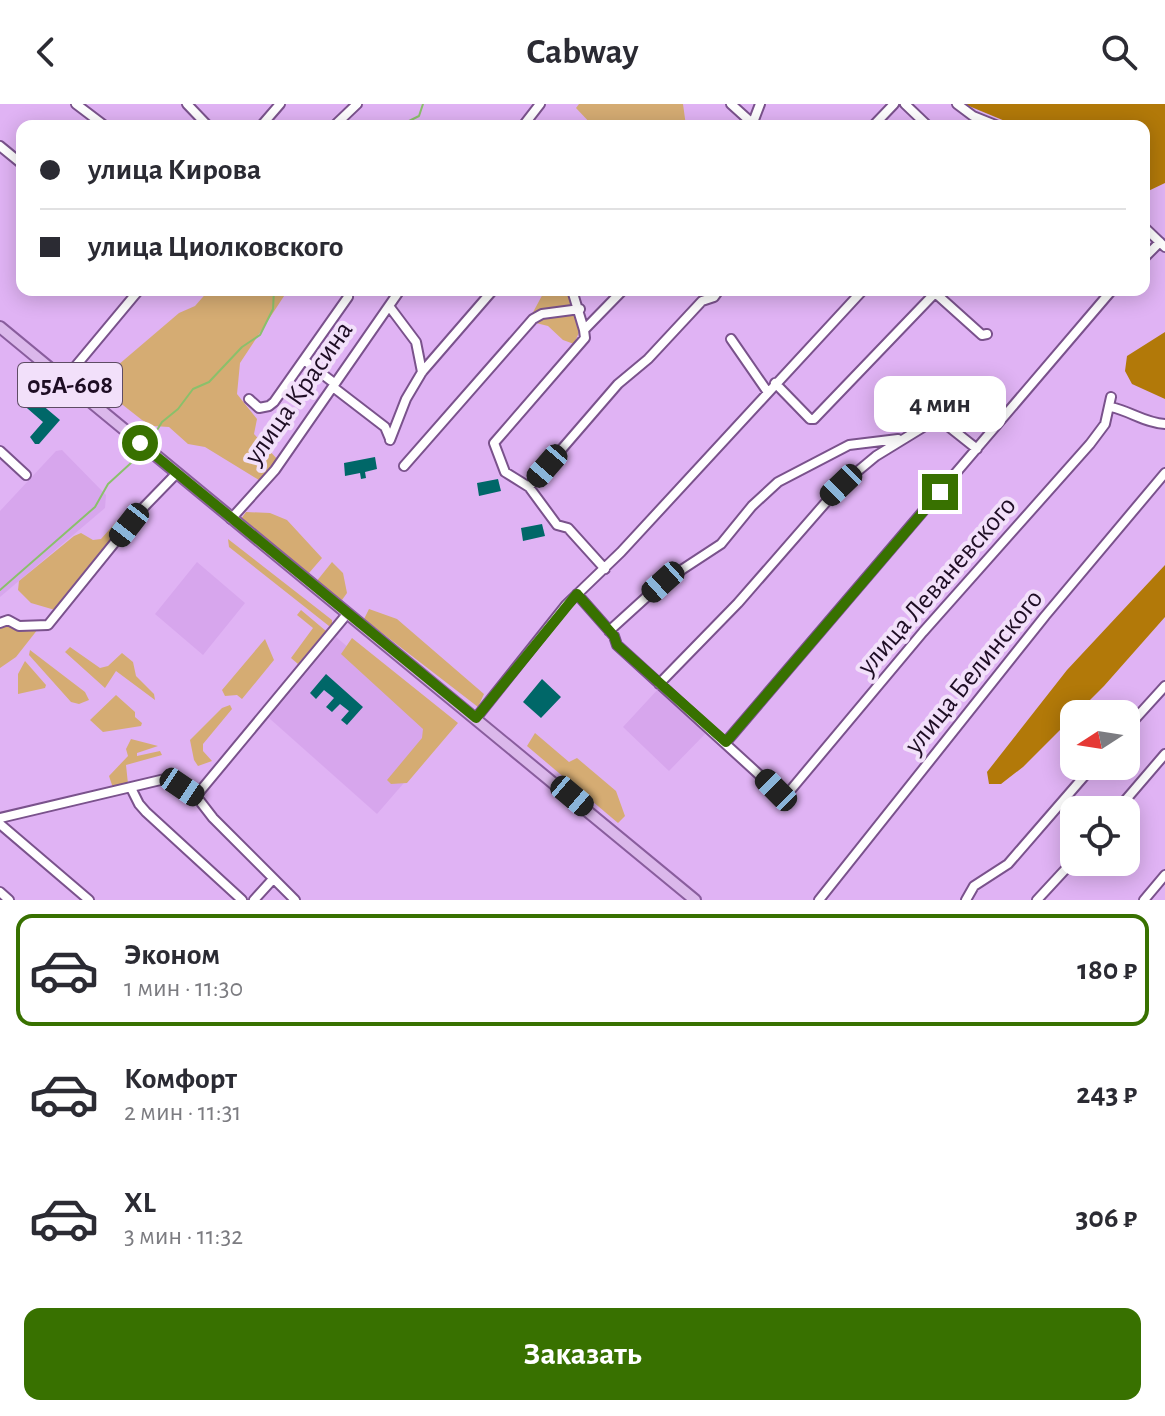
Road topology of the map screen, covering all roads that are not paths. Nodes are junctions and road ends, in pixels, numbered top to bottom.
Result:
1 (76, 104) edge
2 (280, 104) edge
3 (357, 104) edge
4 (540, 104) edge
5 (731, 104) edge
6 (894, 104) edge
7 (905, 104) edge
8 (957, 104) edge
9 (97, 120) edge
10 (266, 120) edge
11 (340, 120) edge
12 (528, 120) edge
13 (747, 120) edge
14 (879, 120) edge
15 (922, 120) edge
16 (983, 120) edge
17 (0, 146) edge
18 (16, 159) edge
19 (134, 296) edge
20 (396, 296) edge
21 (488, 296) edge
22 (575, 296) edge
23 (617, 296) edge
24 (715, 296) edge
25 (857, 296) edge
26 (928, 296) edge
27 (939, 296) edge
28 (1103, 296) edge
29 (348, 297) dead end
30 (389, 306) junction
31 (580, 309) junction
32 (0, 327) edge
33 (584, 330) junction
34 (987, 334) dead end
35 (731, 339) dead end
36 (304, 360) junction
37 (422, 372) junction
38 (64, 380) junction
39 (775, 383) junction
40 (334, 385) junction
41 (767, 391) junction
42 (249, 399) dead end
43 (1165, 424) edge
44 (903, 439) junction
45 (977, 449) junction
46 (0, 451) edge
47 (404, 466) dead end
48 (1165, 473) edge
49 (176, 474) junction
50 (26, 475) dead end
51 (529, 487) junction
52 (231, 519) junction
53 (605, 569) junction
54 (577, 594) junction
55 (347, 614) junction
56 (0, 623) edge
57 (609, 631) junction
58 (659, 684) junction
59 (1165, 686) edge
60 (1140, 714) edge
61 (476, 718) junction
62 (726, 742) junction
63 (1165, 754) edge
64 (1081, 780) edge
65 (131, 788) junction
66 (776, 790) dead end
67 (196, 796) junction
68 (1129, 796) edge
69 (784, 798) dead end
70 (0, 821) edge
71 (1060, 875) edge
72 (1165, 875) edge
73 (273, 879) junction
74 (0, 892) edge
75 (9, 900) edge
76 (89, 900) edge
77 (242, 900) edge
78 (254, 900) edge
79 (295, 900) edge
80 (695, 900) edge
81 (819, 900) edge
82 (966, 900) edge
83 (1037, 900) edge
84 (1144, 900) edge

1 - 9 street
2 - 10 street
3 - 11 street
4 - 12 street
5 - 13 street
6 - 14 street
7 - 15 street
8 - 16 street
17 - 18 street
19 - 38 street
20 - 30 street, улица Красина
21 - 37 street
22 - 31 street
23 - 33 street
24 - 51 street
25 - 39 street
26 - 39 street
27 - 34 street
28 - 45 street
29 - 36 street
30 - 37 street
30 - 40 street, улица Красина
31 - 33 street
31 - 47 street
32 - 38 main road, 05А-608
33 - 51 street
35 - 41 street
36 - 40 street
36 - 42 street
37 - 40 street
38 - 49 main road, 05А-608
39 - 41 street
40 - 52 street, улица Красина
41 - 53 street
43 - 69 street, улица Леваневского
44 - 45 street
44 - 57 street
44 - 58 street
45 - 62 street
46 - 50 street
48 - 81 street, улица Белинского
49 - 52 main road, 05А-608
49 - 56 street
51 - 53 street
52 - 55 main road, 05А-608
53 - 54 street
54 - 57 street
54 - 61 street
55 - 61 main road, 05А-608
55 - 67 street
57 - 58 street
58 - 62 street
59 - 60 street
61 - 80 main road, 05А-608
62 - 66 street
63 - 68 street
64 - 82 street
65 - 67 street
65 - 70 street
65 - 77 street
67 - 73 street
70 - 76 street
71 - 83 street
72 - 84 street
73 - 78 street
73 - 79 street
74 - 75 street

